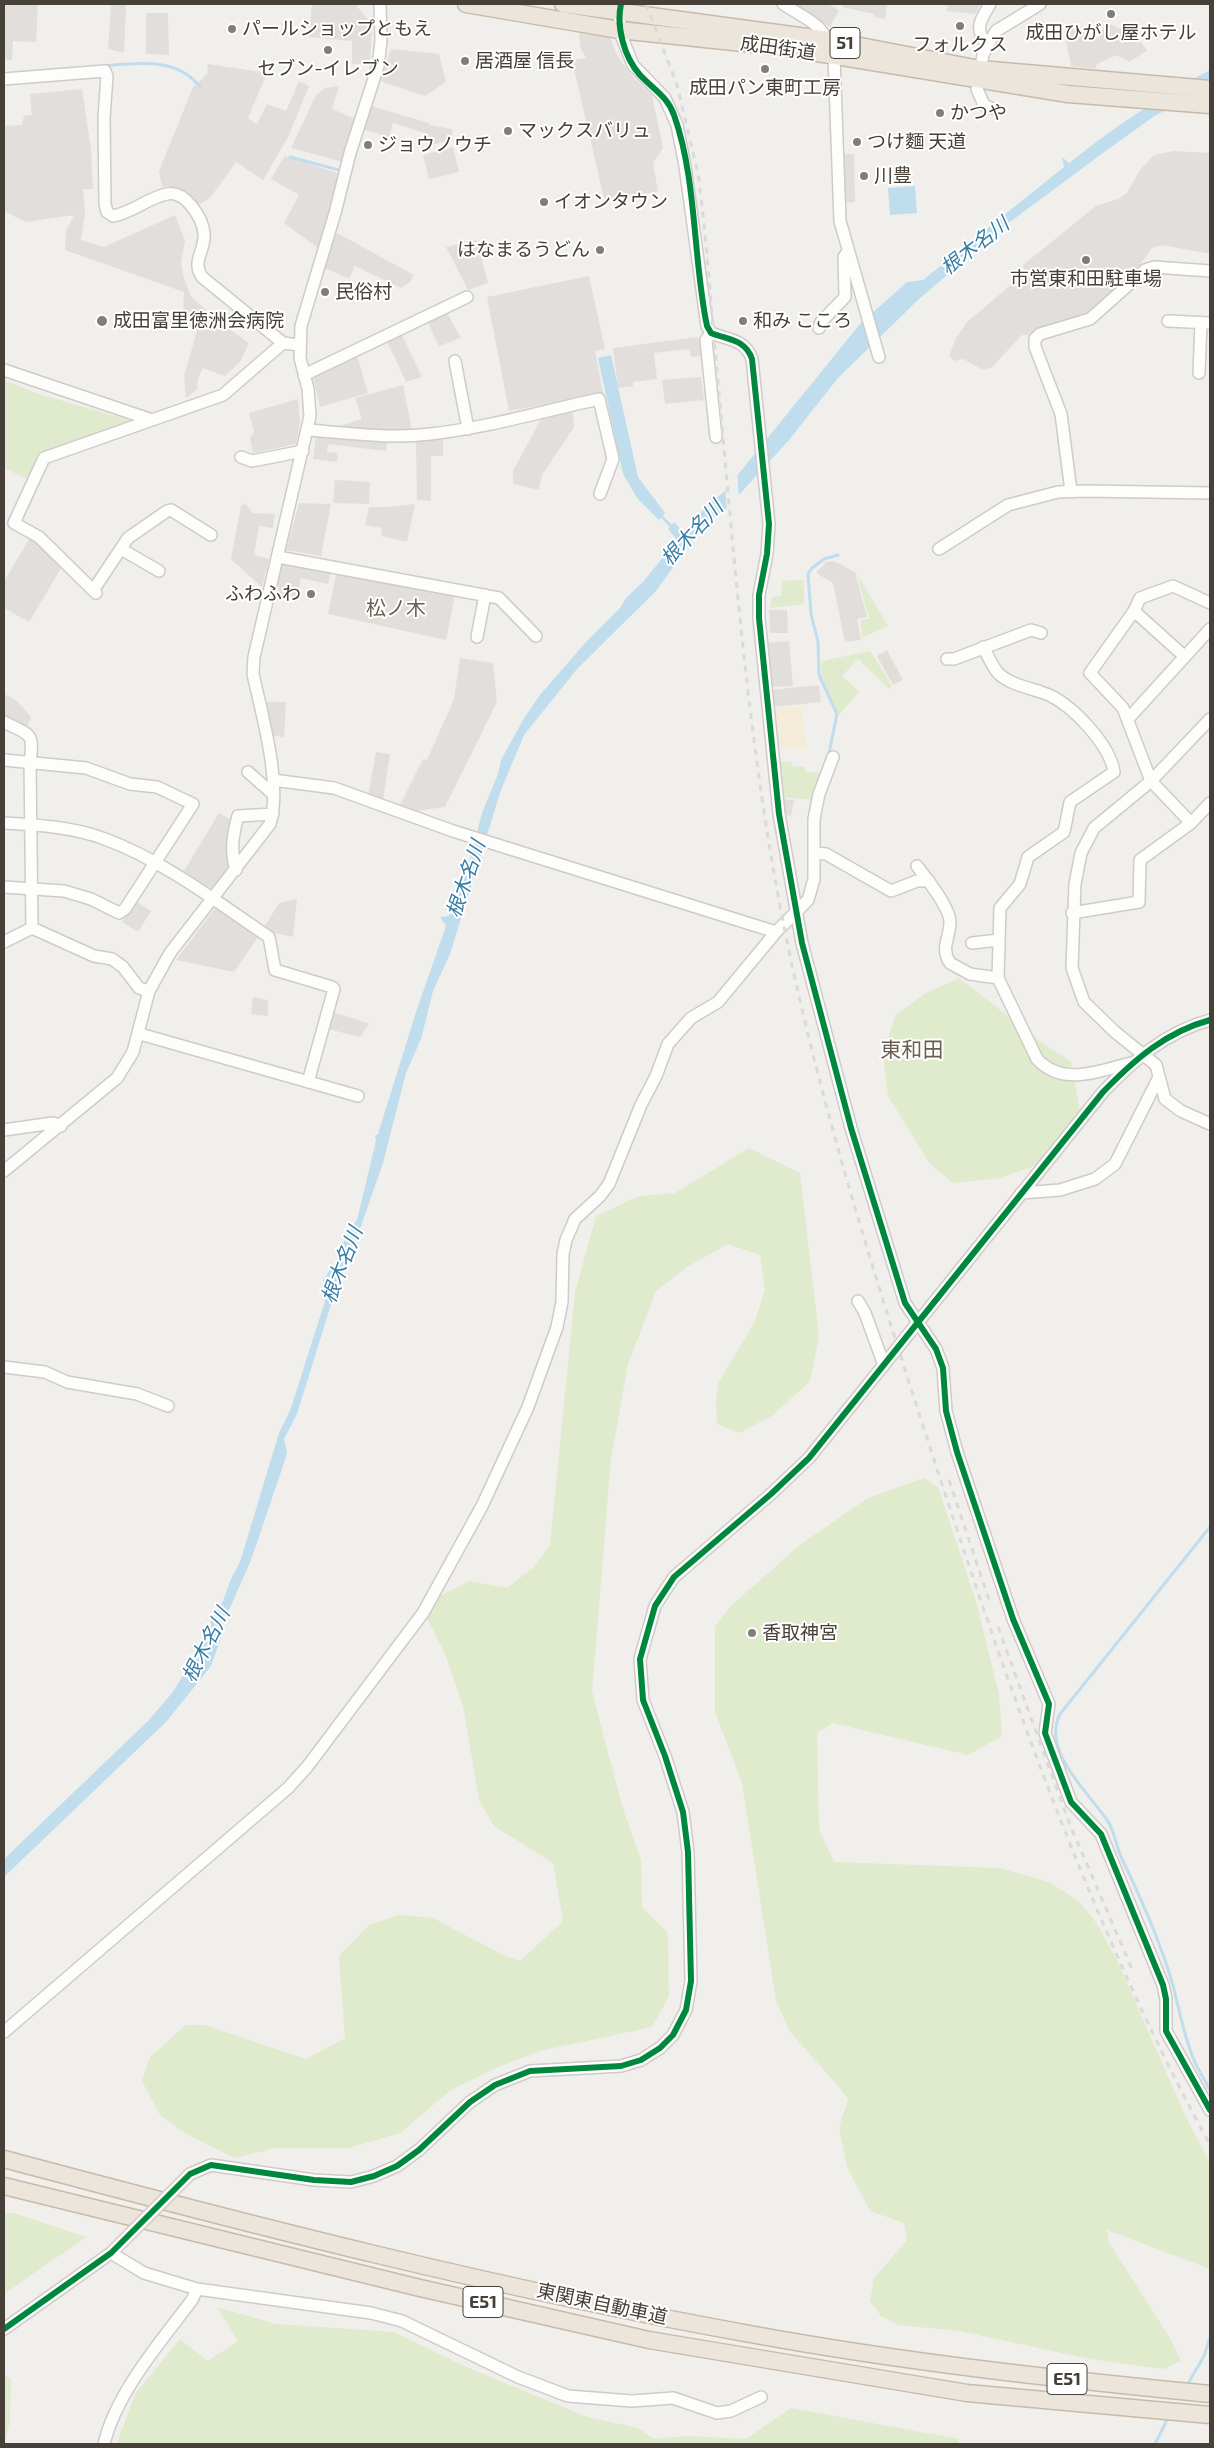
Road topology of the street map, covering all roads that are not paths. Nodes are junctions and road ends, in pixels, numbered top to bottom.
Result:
1 (380, 4) edge
2 (466, 4) edge
3 (563, 4) edge
4 (783, 4) edge
5 (990, 4) edge
6 (1040, 4) edge
7 (620, 8) edge
8 (619, 30) junction
9 (829, 40) junction
10 (987, 46) junction
11 (834, 56) junction
12 (979, 75) junction
13 (4, 79) edge
14 (1069, 86) junction
15 (1210, 89) edge
16 (1210, 105) edge
17 (991, 108) dead end
18 (848, 251) junction
19 (1210, 271) edge
20 (468, 296) dead end
21 (1168, 322) dead end
22 (1206, 323) edge
23 (819, 328) dead end
24 (711, 333) junction
25 (283, 343) junction
26 (299, 345) junction
27 (879, 357) dead end
28 (455, 362) dead end
29 (4, 370) edge
30 (1199, 373) dead end
31 (304, 375) junction
32 (152, 420) junction
33 (468, 429) junction
34 (308, 430) junction
35 (716, 437) dead end
36 (304, 451) junction
37 (241, 457) dead end
38 (1071, 491) junction
39 (1210, 492) edge
40 (600, 494) dead end
41 (211, 535) dead end
42 (121, 549) junction
43 (939, 549) dead end
44 (278, 557) junction
45 (158, 571) dead end
46 (485, 595) junction
47 (1210, 603) edge
48 (1134, 611) junction
49 (1210, 629) edge
50 (1040, 633) dead end
51 (536, 636) dead end
52 (477, 637) dead end
53 (983, 647) junction
54 (1184, 656) junction
55 (947, 659) dead end
56 (1128, 719) junction
57 (1210, 719) edge
58 (4, 722) edge
59 (834, 757) dead end
60 (4, 760) edge
61 (30, 763) junction
62 (248, 772) dead end
63 (273, 780) junction
64 (1151, 781) junction
65 (274, 795) junction
66 (1210, 803) edge
67 (273, 814) junction
68 (4, 823) edge
69 (1191, 823) junction
70 (30, 824) junction
71 (815, 853) junction
72 (155, 863) junction
73 (917, 866) dead end
74 (236, 870) junction
75 (929, 882) junction
76 (4, 886) edge
77 (33, 888) junction
78 (212, 899) junction
79 (1072, 913) junction
80 (796, 914) junction
81 (32, 928) junction
82 (776, 932) junction
83 (1000, 940) junction
84 (4, 942) edge
85 (972, 942) dead end
86 (998, 978) junction
87 (149, 991) junction
88 (1210, 1020) edge
89 (140, 1034) junction
90 (1143, 1053) junction
91 (1131, 1063) junction
92 (1160, 1077) junction
93 (308, 1082) junction
94 (358, 1096) dead end
95 (1210, 1124) edge
96 (61, 1126) junction
97 (4, 1130) edge
98 (4, 1171) edge
99 (1021, 1194) junction
100 (858, 1301) dead end
101 (917, 1322) junction
102 (884, 1365) junction
103 (4, 1367) edge
104 (168, 1406) dead end
105 (4, 2032) edge
106 (1210, 2110) edge
107 (4, 2159) edge
108 (4, 2186) edge
109 (111, 2252) junction
110 (197, 2288) junction
111 (4, 2329) edge
112 (1210, 2394) edge
113 (760, 2397) dead end
114 (1210, 2415) edge
115 (104, 2444) edge

1 - 26 street
2 - 8 highway, 成田街道 / 51
3 - 7 highway, 成田街道 / 51
4 - 9 street
5 - 10 street
6 - 10 street
7 - 8 street
7 - 9 highway, 成田街道 / 51
8 - 11 highway, 成田街道 / 51
8 - 24 street
9 - 11 street
9 - 12 highway, 成田街道 / 51
10 - 12 street
11 - 12 highway, 成田街道 / 51
11 - 18 street
12 - 14 highway, 成田街道 / 51
12 - 17 street
13 - 25 street
14 - 15 highway, 成田街道 / 51
14 - 16 highway, 成田街道 / 51
18 - 23 street
18 - 27 street
19 - 38 street
20 - 31 street
21 - 22 street
22 - 30 street
24 - 35 street
24 - 80 street
25 - 26 street
25 - 32 street
26 - 31 street
28 - 33 street
29 - 32 street
31 - 34 street
32 - 42 street
33 - 34 street
33 - 40 street
34 - 36 street
36 - 37 street
36 - 44 street
38 - 39 street
38 - 43 street
41 - 42 street
42 - 45 street
44 - 46 street
44 - 63 street
46 - 51 street
46 - 52 street
47 - 48 street
48 - 54 street
48 - 56 street
49 - 54 street
50 - 53 street
53 - 55 street
53 - 83 street
54 - 56 street
56 - 64 street
57 - 64 street
58 - 61 street
59 - 71 street
60 - 61 street
61 - 70 street
61 - 72 street
62 - 65 street
63 - 65 street
63 - 82 street
64 - 69 street
64 - 79 street
65 - 67 street
66 - 69 street
67 - 74 street
67 - 74 street
68 - 70 street
69 - 79 street
70 - 72 street
70 - 77 street
71 - 75 street
71 - 80 street
72 - 77 street
72 - 78 street
73 - 75 street
74 - 78 street
75 - 86 street
76 - 77 street
77 - 81 street
78 - 87 street
78 - 93 street
79 - 90 street
80 - 82 street
80 - 101 street
81 - 84 street
81 - 87 street
82 - 105 street
83 - 85 street
83 - 86 street
86 - 91 street
87 - 89 street
88 - 90 street
89 - 93 street
89 - 96 street
90 - 91 street
90 - 92 street
91 - 99 street
92 - 95 street
92 - 99 street
93 - 94 street
96 - 97 street
96 - 98 street
99 - 101 street
100 - 102 street
101 - 102 street
101 - 106 street
102 - 109 street, bridge
103 - 104 street
107 - 112 highway, 東関東自動車道 / E51
108 - 114 highway, 東関東自動車道 / E51
109 - 110 street
109 - 111 street
110 - 113 street
110 - 115 street

